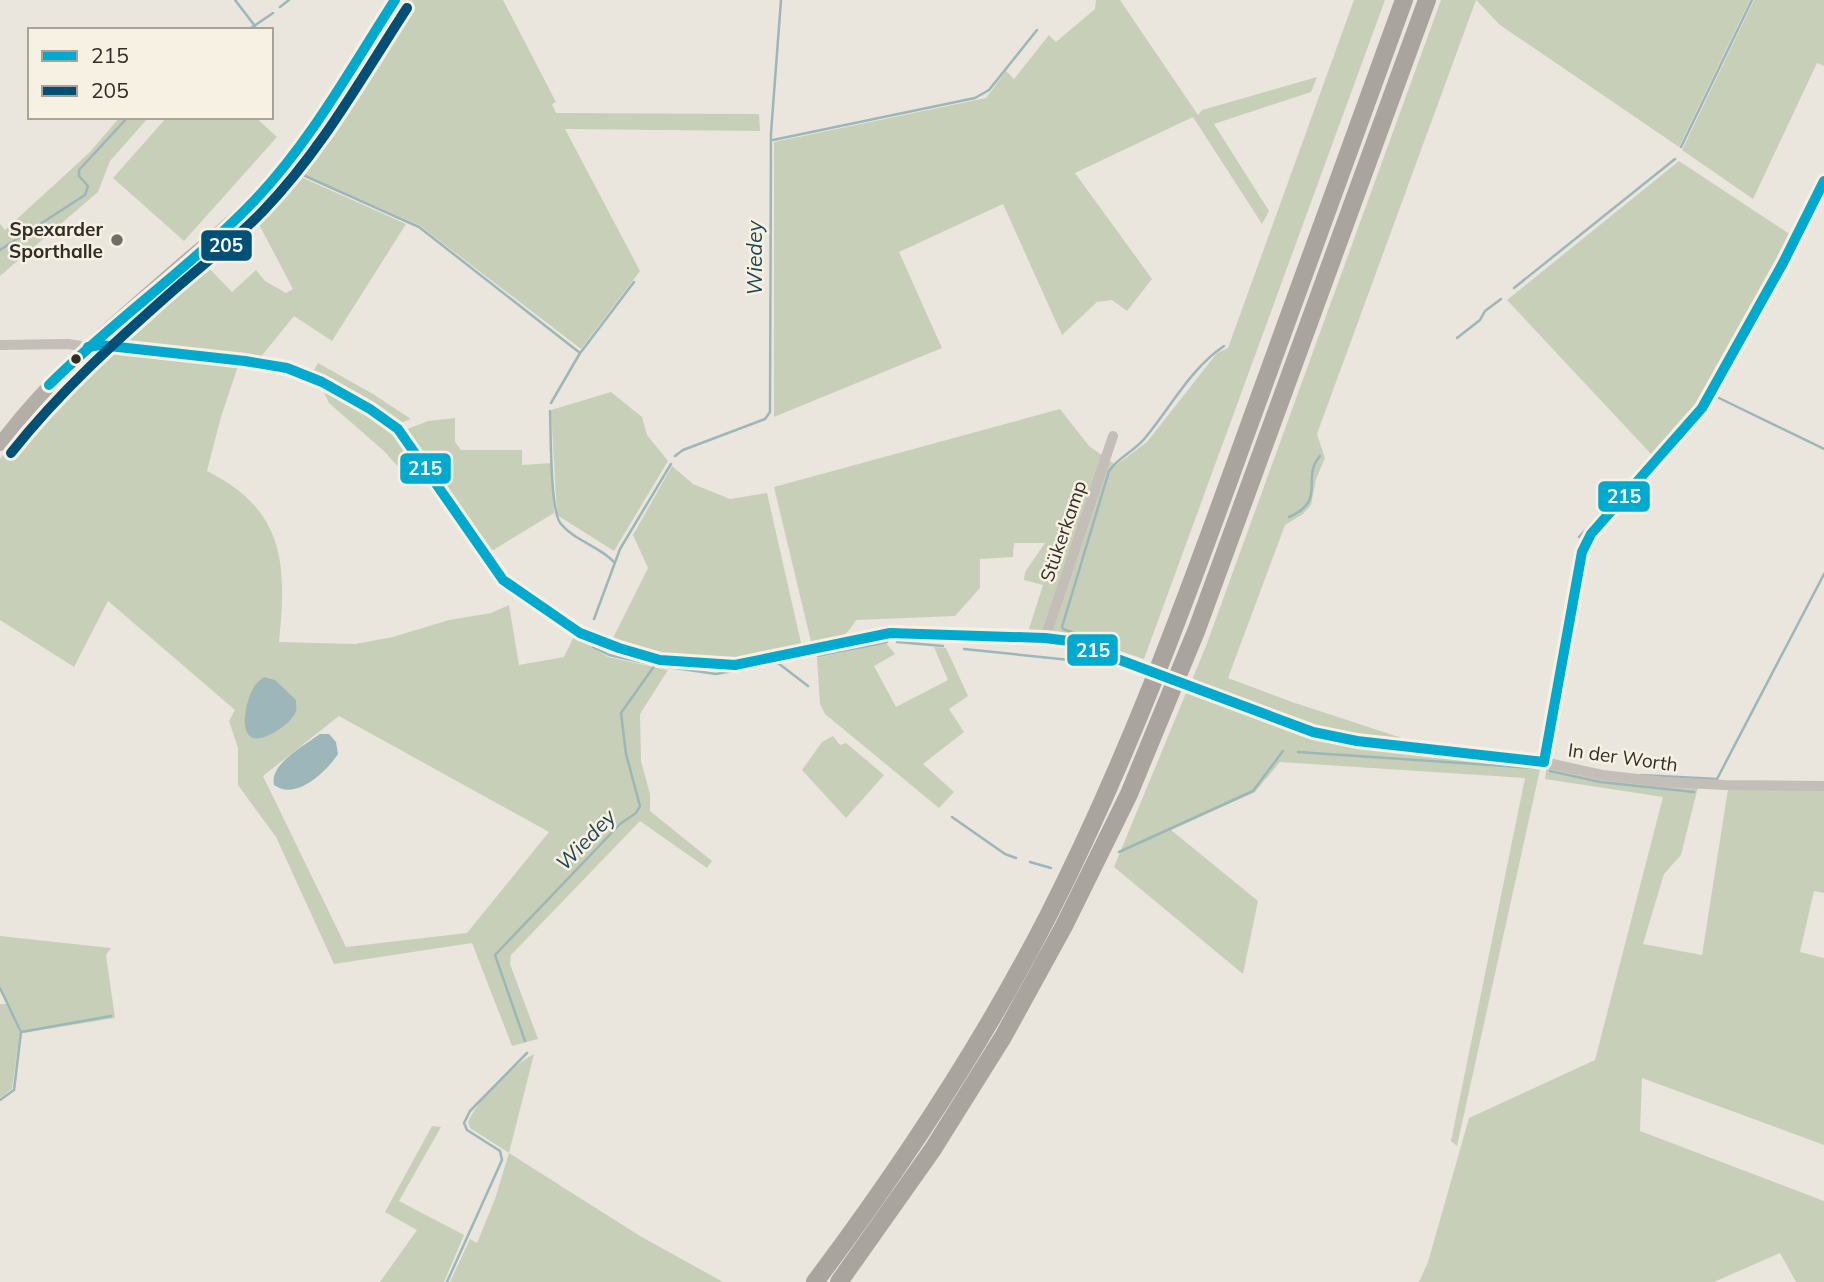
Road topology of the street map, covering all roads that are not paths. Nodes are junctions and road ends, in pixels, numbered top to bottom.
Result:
1 (395, 0) edge
2 (1404, 0) edge
3 (1427, 0) edge
4 (1824, 181) edge
5 (0, 345) edge
6 (88, 347) junction
7 (1113, 436) dead end
8 (0, 444) edge
9 (1045, 638) junction
10 (1544, 762) junction
11 (1824, 786) edge
12 (815, 1282) edge
13 (839, 1282) edge

1 - 6 street
2 - 12 highway
3 - 13 highway
4 - 10 street
5 - 6 street, In der Worth
6 - 8 street
6 - 9 street, In der Worth
7 - 9 street, Stükerkamp
9 - 10 street, In der Worth, bridge
10 - 11 street, In der Worth

